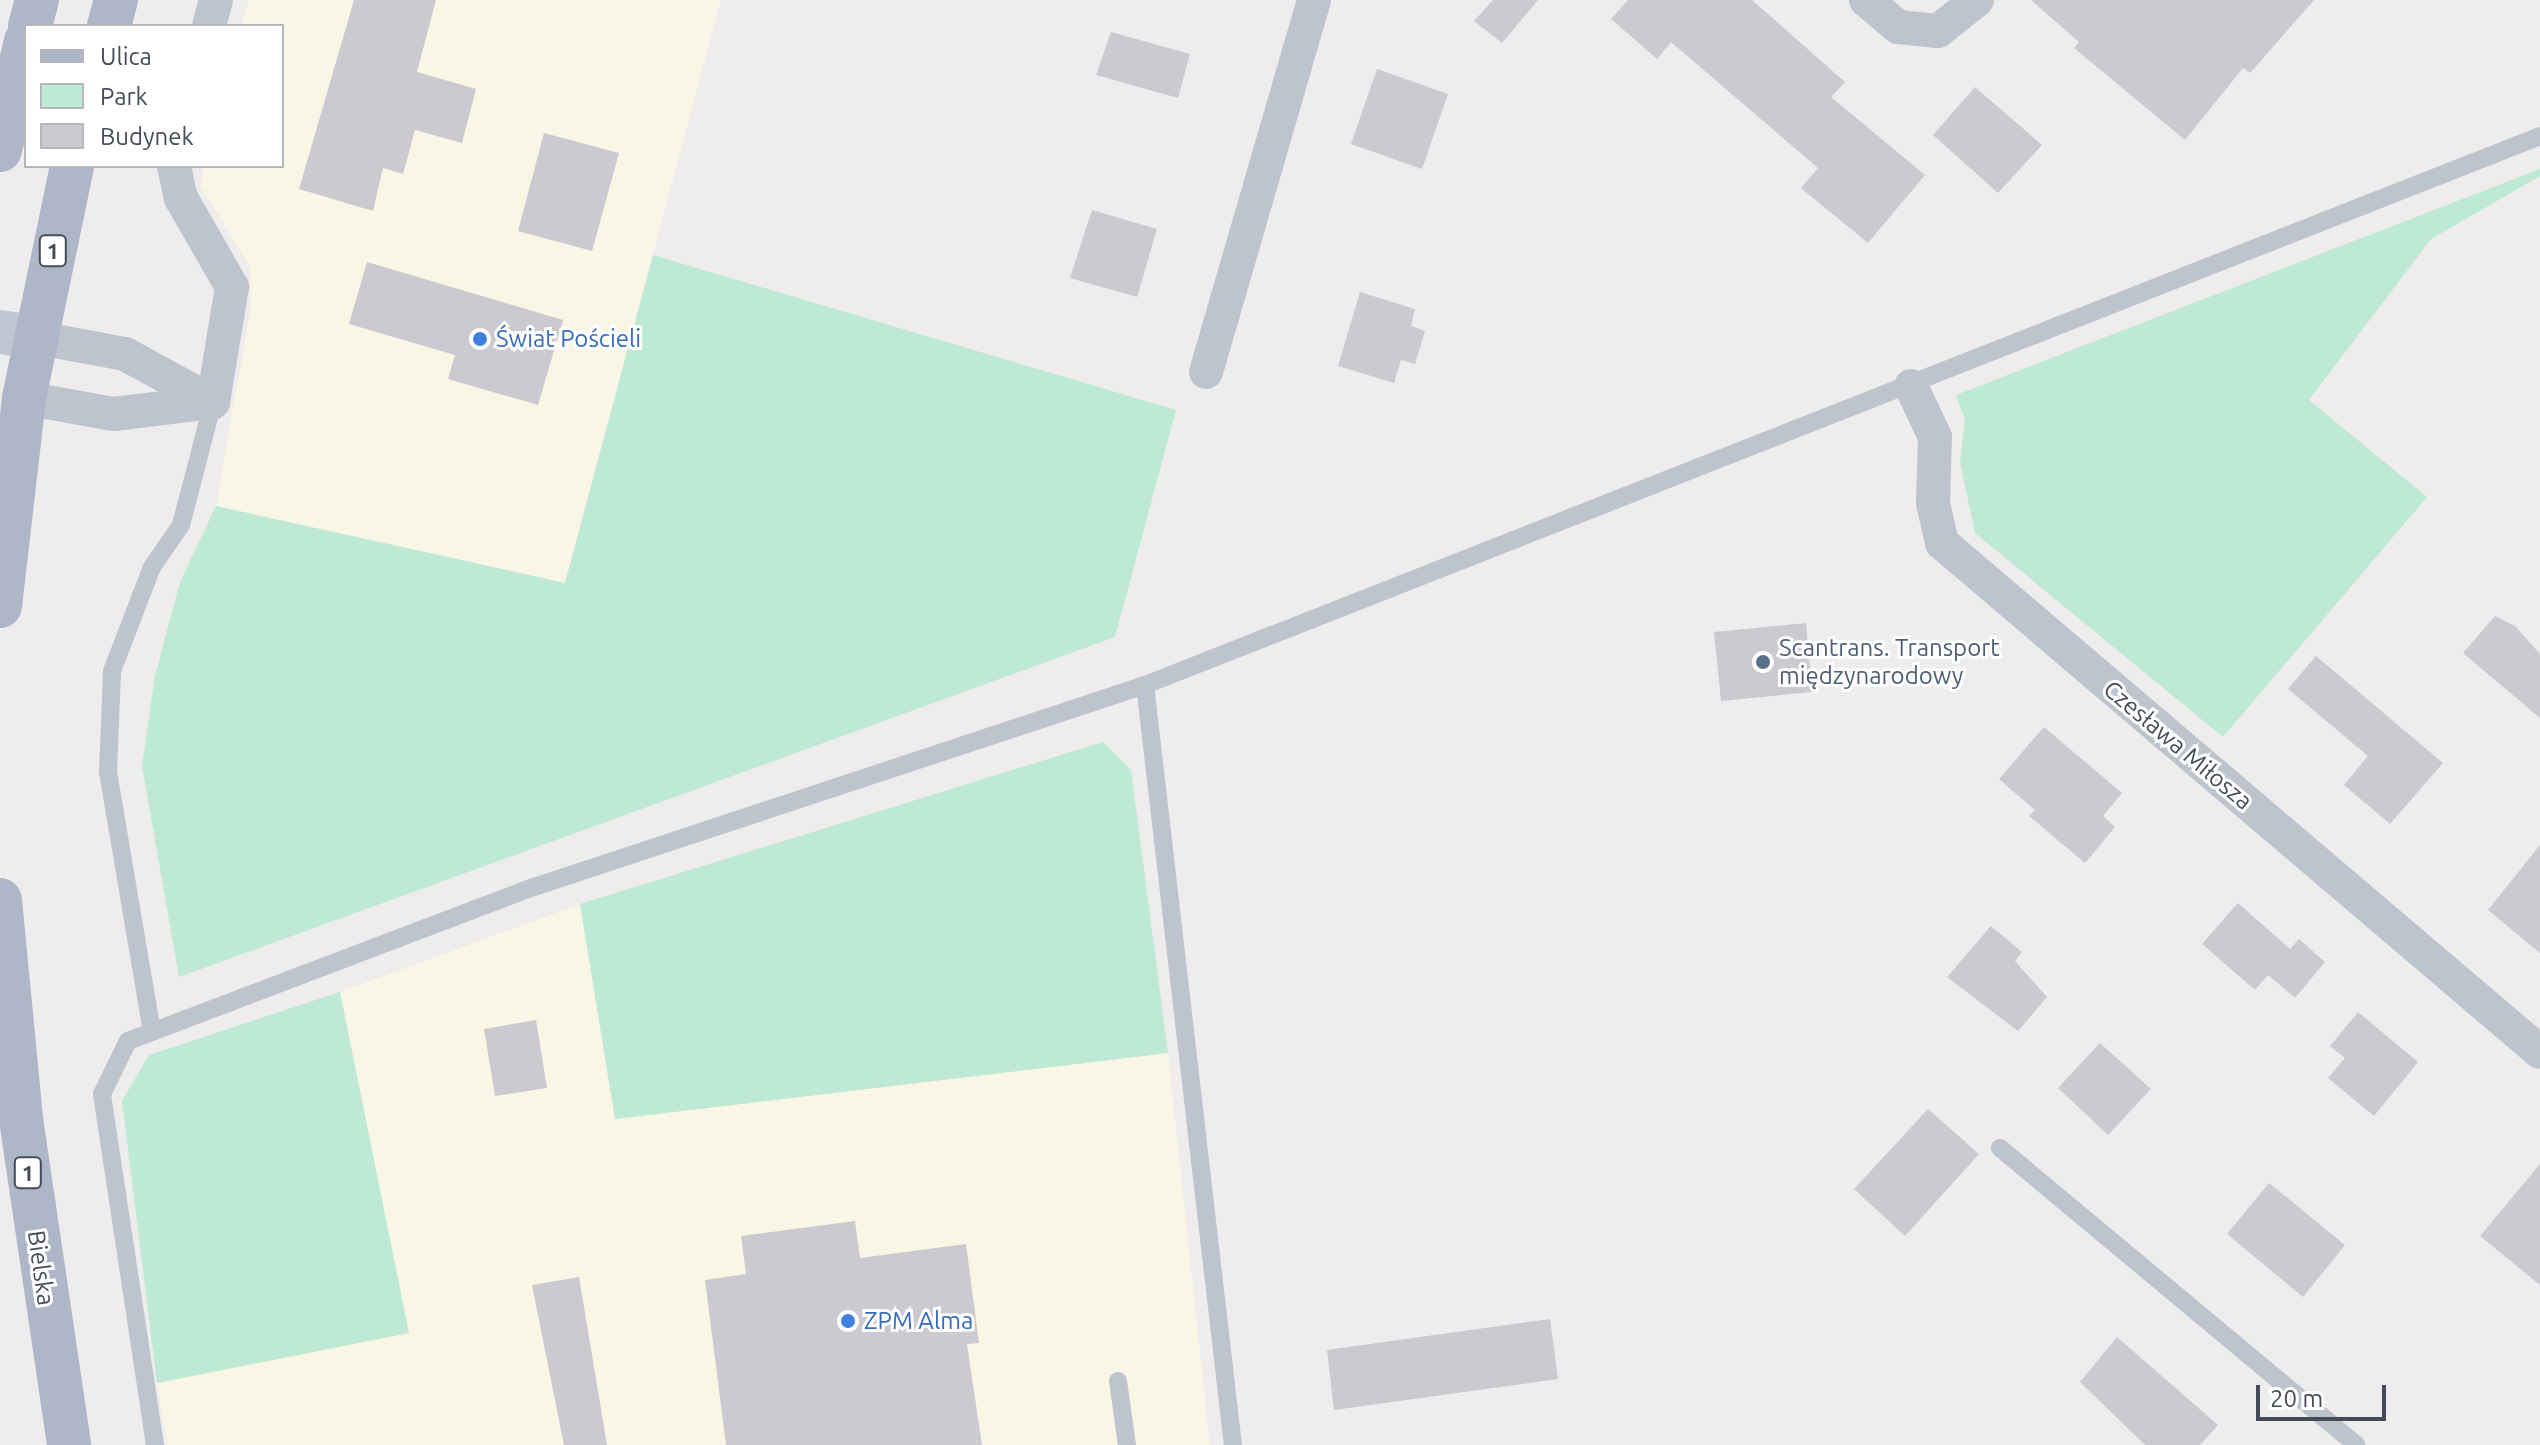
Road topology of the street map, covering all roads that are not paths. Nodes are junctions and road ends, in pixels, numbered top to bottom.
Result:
1 (37, 0) edge
2 (116, 0) edge
3 (216, 0) edge
4 (1314, 0) edge
5 (1866, 0) edge
6 (1977, 0) edge
7 (31, 24) edge
8 (110, 24) edge
9 (210, 24) edge
10 (24, 47) edge
11 (7, 96) edge
12 (2540, 136) edge
13 (0, 150) edge
14 (71, 168) edge
15 (174, 168) edge
16 (17, 334) edge
17 (1206, 372) dead end
18 (1911, 386) junction
19 (12, 396) edge
20 (213, 402) junction
21 (0, 606) edge
22 (1145, 685) junction
23 (0, 900) edge
24 (152, 1032) junction
25 (2540, 1052) edge
26 (2000, 1148) dead end
27 (1118, 1381) dead end
28 (69, 1445) edge
29 (155, 1445) edge
30 (1127, 1445) edge
31 (1233, 1445) edge
32 (2356, 1445) edge

1 - 7 main road
2 - 8 main road
3 - 9 street
4 - 17 street
5 - 6 street
10 - 11 main road
11 - 13 main road
12 - 18 lane
14 - 16 main road, 1
15 - 20 street
16 - 19 main road, 1
16 - 20 street
18 - 22 lane
18 - 25 street, Czesława Miłosza
19 - 20 street
19 - 21 main road, 1
20 - 24 lane
22 - 24 lane
22 - 31 lane
23 - 28 main road, Bielska / 1
24 - 29 lane
26 - 32 lane
27 - 30 lane

